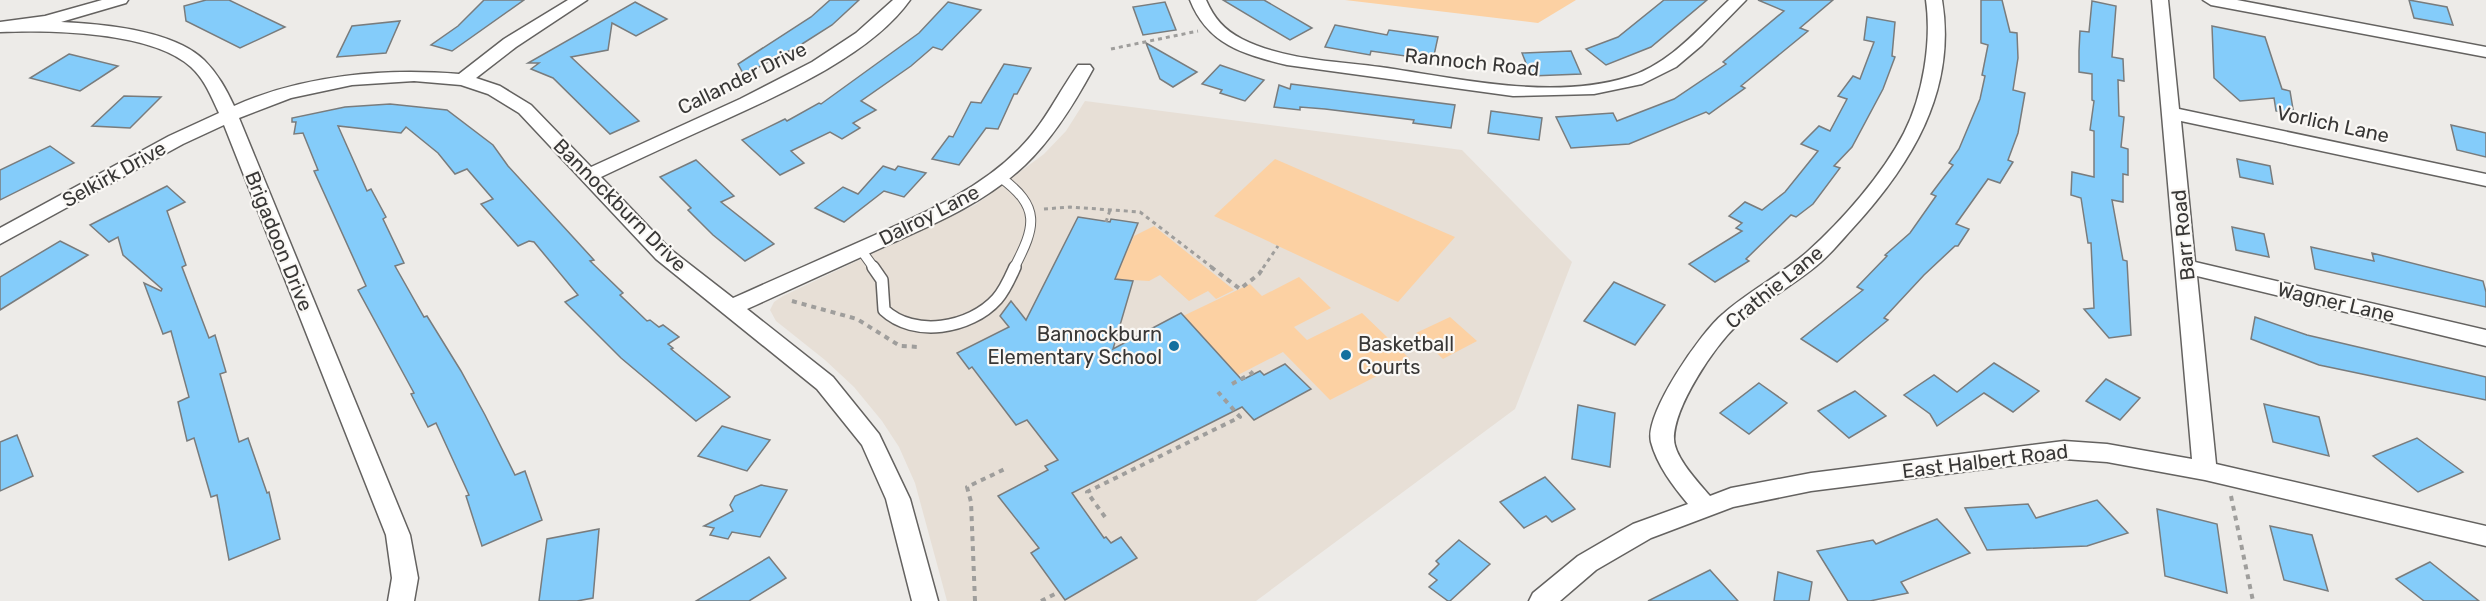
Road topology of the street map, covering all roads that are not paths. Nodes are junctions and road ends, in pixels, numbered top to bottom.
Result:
1 (120, 0) edge
2 (579, 0) edge
3 (902, 0) edge
4 (1198, 0) edge
5 (1738, 0) edge
6 (1934, 0) edge
7 (2160, 0) edge
8 (2211, 0) edge
9 (8, 27) edge
10 (2486, 51) edge
11 (1084, 69) dead end
12 (463, 80) junction
13 (2171, 113) junction
14 (229, 115) junction
15 (589, 175) junction
16 (1000, 177) junction
17 (2486, 180) edge
18 (0, 237) edge
19 (861, 250) junction
20 (2187, 267) junction
21 (730, 308) junction
22 (2486, 338) edge
23 (2205, 471) junction
24 (1705, 507) junction
25 (2486, 536) edge
26 (401, 601) edge
27 (925, 601) edge
28 (1542, 601) edge

1 - 9 street
2 - 12 street
3 - 15 street, Callander Drive
4 - 5 street, Rannoch Road
6 - 24 street, Crathie Lane
7 - 13 street, Barr Road
8 - 10 street
9 - 14 street, Brigadoon Drive
11 - 16 street, Dalroy Lane
12 - 14 street, Bannockburn Drive
12 - 15 street, Bannockburn Drive
13 - 17 street, Vorlich Lane
13 - 20 street, Barr Road
14 - 18 street, Selkirk Drive
14 - 26 street, Brigadoon Drive
15 - 21 street, Bannockburn Drive
16 - 19 street, Dalroy Lane
16 - 19 lane
19 - 21 street, Dalroy Lane
20 - 22 street, Wagner Lane
20 - 23 street, Barr Road
21 - 27 street, Bannockburn Drive
23 - 24 street, East Halbert Road
23 - 25 street, East Halbert Road
24 - 28 street, East Halbert Road

